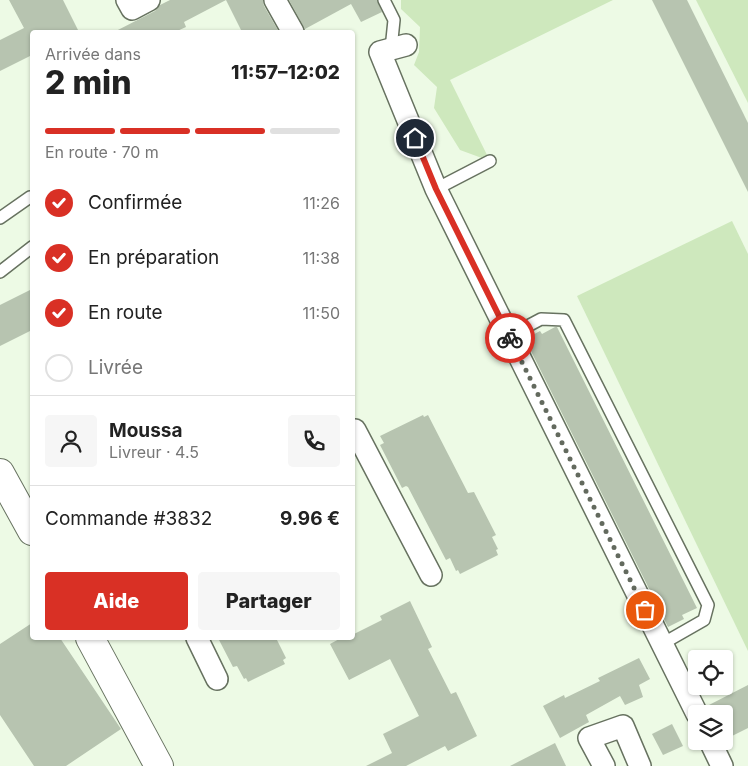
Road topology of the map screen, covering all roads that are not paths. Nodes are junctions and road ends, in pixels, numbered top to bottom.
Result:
1 (127, 0) edge
2 (150, 0) edge
3 (275, 0) edge
4 (384, 0) edge
5 (292, 30) edge
6 (392, 49) joint
7 (490, 161) dead end
8 (436, 189) junction
9 (30, 196) edge
10 (0, 218) edge
11 (30, 248) edge
12 (0, 272) edge
13 (509, 336) junction
14 (355, 433) edge
15 (0, 472) edge
16 (30, 527) edge
17 (431, 575) dead end
18 (91, 640) edge
19 (198, 640) edge
20 (662, 644) junction
21 (217, 680) dead end
22 (692, 705) edge
23 (714, 750) edge
24 (159, 766) edge
25 (604, 766) edge
26 (640, 766) edge
27 (722, 766) edge

1 - 2 street
3 - 5 street
4 - 6 lane
6 - 8 street
7 - 8 lane
8 - 13 street
9 - 10 lane
11 - 12 lane
13 - 20 street
13 - 20 lane
14 - 17 street
15 - 16 street
18 - 24 street
19 - 21 street
20 - 22 street
23 - 27 street
25 - 26 street

